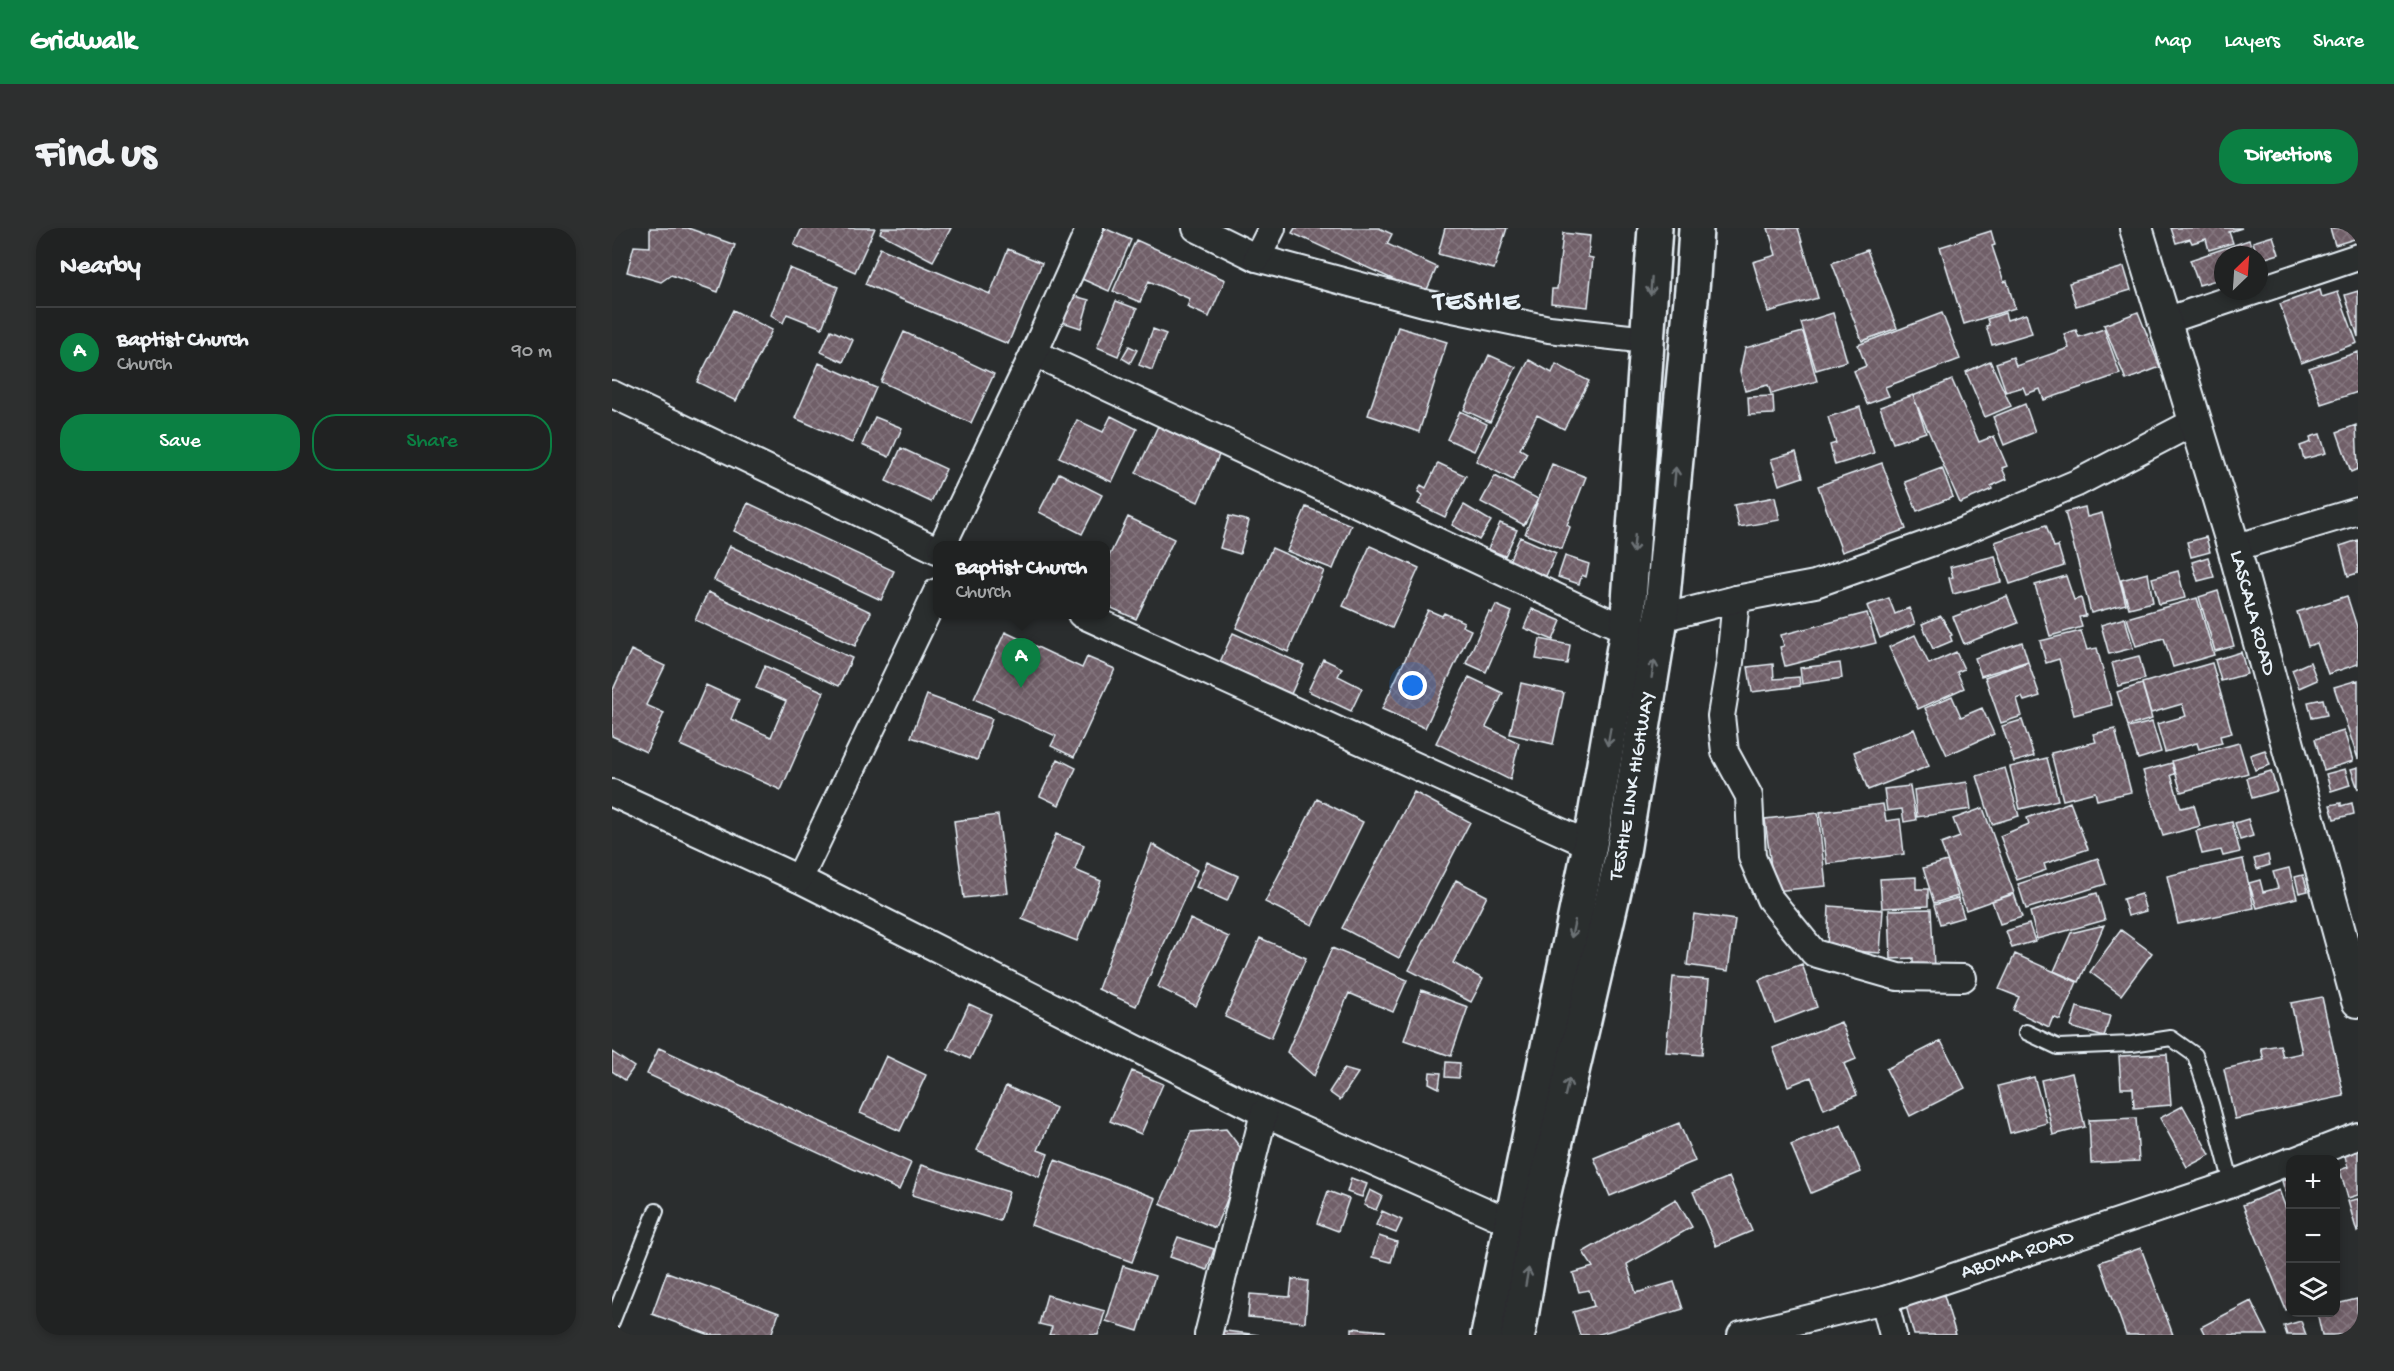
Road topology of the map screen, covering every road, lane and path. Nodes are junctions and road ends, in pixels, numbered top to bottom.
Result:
1 (1090, 228) edge
2 (1196, 228) edge
3 (1272, 228) edge
4 (1655, 228) edge
5 (1696, 228) edge
6 (2136, 228) edge
7 (2358, 257) edge
8 (1257, 258) junction
9 (2268, 286) edge
10 (2227, 300) edge
11 (2164, 321) junction
12 (1647, 340) junction
13 (1034, 353) junction
14 (612, 394) edge
15 (2196, 421) junction
16 (2358, 511) edge
17 (944, 541) edge
18 (933, 548) edge
19 (2234, 548) junction
20 (1736, 599) junction
21 (933, 600) edge
22 (1661, 618) junction
23 (1091, 619) edge
24 (1627, 630) junction
25 (612, 793) edge
26 (1590, 845) junction
27 (799, 879) junction
28 (1964, 978) dead end
29 (2358, 1001) edge
30 (2026, 1032) dead end
31 (1264, 1113) junction
32 (2358, 1136) edge
33 (2309, 1155) edge
34 (2286, 1163) edge
35 (2232, 1184) junction
36 (656, 1211) dead end
37 (1510, 1222) junction
38 (1884, 1300) junction
39 (612, 1322) edge
40 (1208, 1335) edge
41 (1488, 1335) edge
42 (1518, 1335) edge
43 (1741, 1335) edge
44 (1893, 1335) edge

1 - 13 street
2 - 8 street
3 - 8 street
4 -> 12 main road, TESHIE LINK HIGHWAY
22 -> 5 main road, TESHIE LINK HIGHWAY
6 - 11 street, LASCALA ROAD
7 - 9 street
8 - 12 street
10 - 11 street
11 - 15 street, LASCALA ROAD
12 -> 24 main road, TESHIE LINK HIGHWAY
13 - 17 street
13 - 24 street
14 - 18 street
15 - 19 street, LASCALA ROAD
15 - 20 street
16 - 19 street
19 - 29 street, LASCALA ROAD
20 - 22 street
20 - 28 street
21 - 27 street
42 -> 22 main road, TESHIE LINK HIGHWAY
23 - 26 street
24 -> 26 main road, TESHIE LINK HIGHWAY
25 - 27 street
26 -> 37 main road, TESHIE LINK HIGHWAY
27 - 31 street
30 - 35 lane
31 - 37 street
31 - 40 street
32 - 33 street
34 - 35 street, ABOMA ROAD
35 - 38 street, ABOMA ROAD
36 - 39 lane
37 - 41 main road, TESHIE LINK HIGHWAY
38 - 43 street, ABOMA ROAD
38 - 44 street

